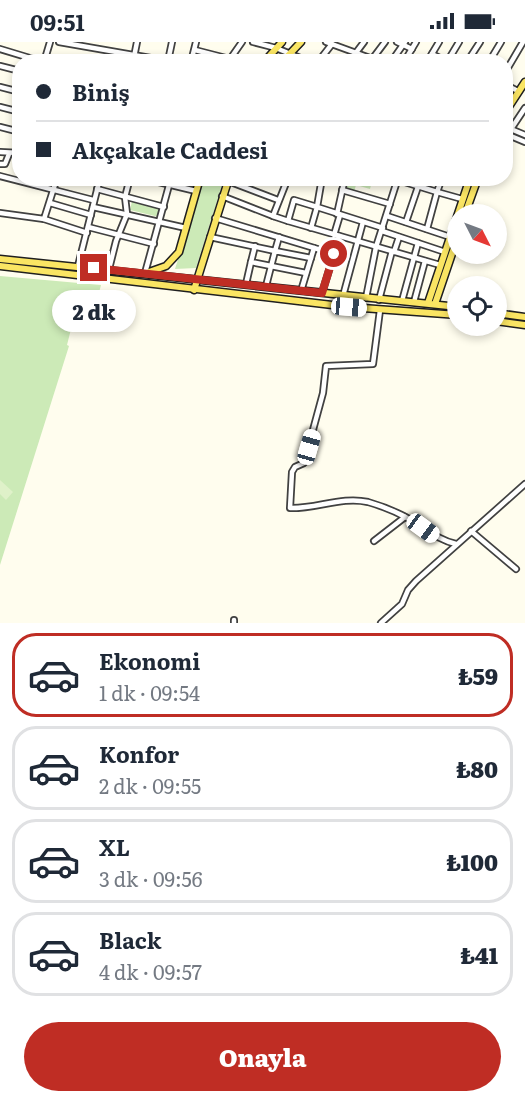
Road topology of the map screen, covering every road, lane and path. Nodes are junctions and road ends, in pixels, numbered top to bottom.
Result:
1 (59, 42) edge
2 (196, 42) edge
3 (253, 42) edge
4 (282, 42) edge
5 (301, 42) edge
6 (364, 42) edge
7 (386, 42) edge
8 (397, 42) edge
9 (416, 42) edge
10 (439, 42) edge
11 (524, 42) edge
12 (330, 43) edge
13 (404, 44) edge
14 (276, 48) junction
15 (0, 49) edge
16 (412, 49) junction
17 (195, 50) junction
18 (356, 52) junction
19 (289, 53) joint
20 (17, 54) edge
21 (111, 54) edge
22 (194, 54) edge
23 (209, 54) edge
24 (271, 54) edge
25 (360, 54) edge
26 (375, 54) edge
27 (409, 54) edge
28 (432, 54) edge
29 (513, 60) edge
30 (525, 77) edge
31 (525, 82) edge
32 (513, 88) edge
33 (516, 90) junction
34 (513, 94) edge
35 (513, 100) edge
36 (525, 108) edge
37 (513, 122) edge
38 (0, 152) edge
39 (12, 152) edge
40 (9, 154) junction
41 (0, 164) edge
42 (39, 186) edge
43 (55, 186) edge
44 (98, 186) edge
45 (128, 186) edge
46 (169, 186) edge
47 (183, 186) edge
48 (198, 186) edge
49 (226, 186) edge
50 (246, 186) edge
51 (285, 186) edge
52 (321, 186) edge
53 (343, 186) edge
54 (396, 186) edge
55 (418, 186) joint
56 (439, 186) edge
57 (467, 186) edge
58 (475, 186) edge
59 (97, 189) junction
60 (54, 190) junction
61 (342, 190) junction
62 (196, 191) junction
63 (437, 192) junction
64 (222, 196) junction
65 (125, 197) junction
66 (279, 198) junction
67 (462, 199) junction
68 (294, 200) junction
69 (93, 201) junction
70 (50, 203) junction
71 (390, 204) junction
72 (461, 204) edge
73 (469, 204) edge
74 (93, 207) junction
75 (164, 207) junction
76 (317, 207) junction
77 (0, 213) edge
78 (127, 214) junction
79 (338, 214) junction
80 (91, 215) junction
81 (273, 216) junction
82 (387, 216) junction
83 (215, 218) junction
84 (44, 219) junction
85 (288, 220) junction
86 (159, 222) junction
87 (363, 222) junction
88 (406, 222) junction
89 (186, 228) junction
90 (311, 228) junction
91 (426, 229) junction
92 (88, 230) junction
93 (382, 230) junction
94 (337, 235) junction
95 (447, 235) edge
96 (120, 236) junction
97 (209, 237) junction
98 (279, 237) junction
99 (399, 237) junction
100 (358, 242) junction
101 (418, 243) junction
102 (154, 244) junction
103 (255, 246) junction
104 (376, 247) junction
105 (314, 248) junction
106 (447, 249) edge
107 (275, 251) junction
108 (393, 252) junction
109 (445, 252) junction
110 (334, 254) junction
111 (413, 257) junction
112 (447, 257) edge
113 (311, 258) junction
114 (0, 259) edge
115 (425, 261) junction
116 (251, 262) junction
117 (440, 265) junction
118 (0, 266) edge
119 (78, 266) junction
120 (271, 266) junction
121 (109, 269) junction
122 (145, 273) junction
123 (306, 273) junction
124 (196, 279) junction
125 (246, 284) junction
126 (266, 286) junction
127 (194, 290) junction
128 (301, 291) junction
129 (322, 293) junction
130 (344, 296) junction
131 (366, 298) junction
132 (380, 300) junction
133 (402, 302) junction
134 (414, 302) junction
135 (431, 304) junction
136 (447, 306) edge
137 (380, 309) junction
138 (447, 314) edge
139 (507, 315) edge
140 (525, 317) edge
141 (507, 323) edge
142 (525, 325) edge
143 (525, 484) edge
144 (405, 517) junction
145 (471, 531) junction
146 (375, 541) dead end
147 (456, 544) junction
148 (516, 569) dead end
149 (381, 623) edge

1 - 21 street
2 - 17 street
3 - 14 street
4 - 14 main road
5 - 19 main road
6 - 18 street
7 - 26 street
8 - 13 street
9 - 16 street
10 - 28 street
11 - 29 street
12 - 18 street
13 - 16 street
14 - 19 street
14 - 24 main road
15 - 20 street
16 - 27 street
17 - 22 street
17 - 23 street
18 - 25 street
30 - 33 main road
31 - 35 main road
32 - 33 street
33 - 34 main road
36 - 37 street
38 - 40 street
39 - 40 street
40 - 41 street
42 - 60 street
43 - 60 street
44 - 59 street
45 - 65 street
46 - 75 street
47 - 62 street
48 - 62 main road
49 - 64 main road
50 - 66 street
51 - 66 street
52 - 76 street
53 - 61 street
54 - 71 street
55 - 63 street
55 - 88 street
56 - 63 street
57 - 67 main road
58 - 73 main road
59 - 65 street
59 - 69 street
60 - 69 street
60 - 70 street
61 - 71 street
61 - 79 street
62 - 89 main road
63 - 67 street
63 - 91 street
64 - 81 street
64 - 83 main road
65 - 75 street
65 - 78 street
66 - 68 street
66 - 81 street
67 - 72 main road
68 - 76 street
68 - 85 street
69 - 74 street
70 - 80 street
70 - 84 street
71 - 82 street
74 - 78 street
74 - 80 street
75 - 86 street
76 - 79 street
76 - 90 street
77 - 84 street
78 - 86 street
78 - 96 street
79 - 87 street
79 - 94 street
80 - 92 street
81 - 85 street
82 - 88 street
82 - 93 street
83 - 97 main road
83 - 98 street
84 - 92 street
85 - 90 street
86 - 89 street
86 - 102 street
87 - 93 street
87 - 100 street
88 - 91 street
89 - 122 main road
90 - 94 street
91 - 95 street
92 - 96 street
92 - 119 street
93 - 99 street
93 - 104 street
94 - 100 street
94 - 110 street
96 - 102 street
96 - 121 street
97 - 103 street
97 - 124 main road
98 - 105 street
98 - 107 street
99 - 101 street
99 - 108 street
100 - 104 street
100 - 130 street
101 - 109 street
101 - 111 street
102 - 122 street
103 - 107 street
103 - 116 street
104 - 108 street
104 - 131 street
105 - 110 street
105 - 113 street
106 - 109 main road
107 - 113 street
107 - 120 street
108 - 111 street
108 - 132 street
109 - 117 main road
110 - 129 street
111 - 115 street
111 - 133 street
112 - 135 main road
113 - 123 street
114 - 119 main road
115 - 117 street
115 - 134 street
116 - 120 street
116 - 125 street
117 - 135 main road
118 - 127 main road
119 - 121 main road
120 - 123 street
120 - 126 street
121 - 122 main road
122 - 124 main road
123 - 128 street
124 - 125 main road
124 - 127 main road
125 - 126 main road
126 - 128 main road
127 - 137 main road
128 - 129 main road
129 - 130 main road
130 - 131 main road
131 - 132 main road
132 - 133 main road
133 - 134 main road
134 - 135 main road
135 - 136 main road
137 - 138 main road
137 - 144 street
139 - 140 main road
141 - 142 main road
143 - 145 street
144 - 146 street
144 - 147 street
145 - 147 street
145 - 148 street
147 - 149 street

